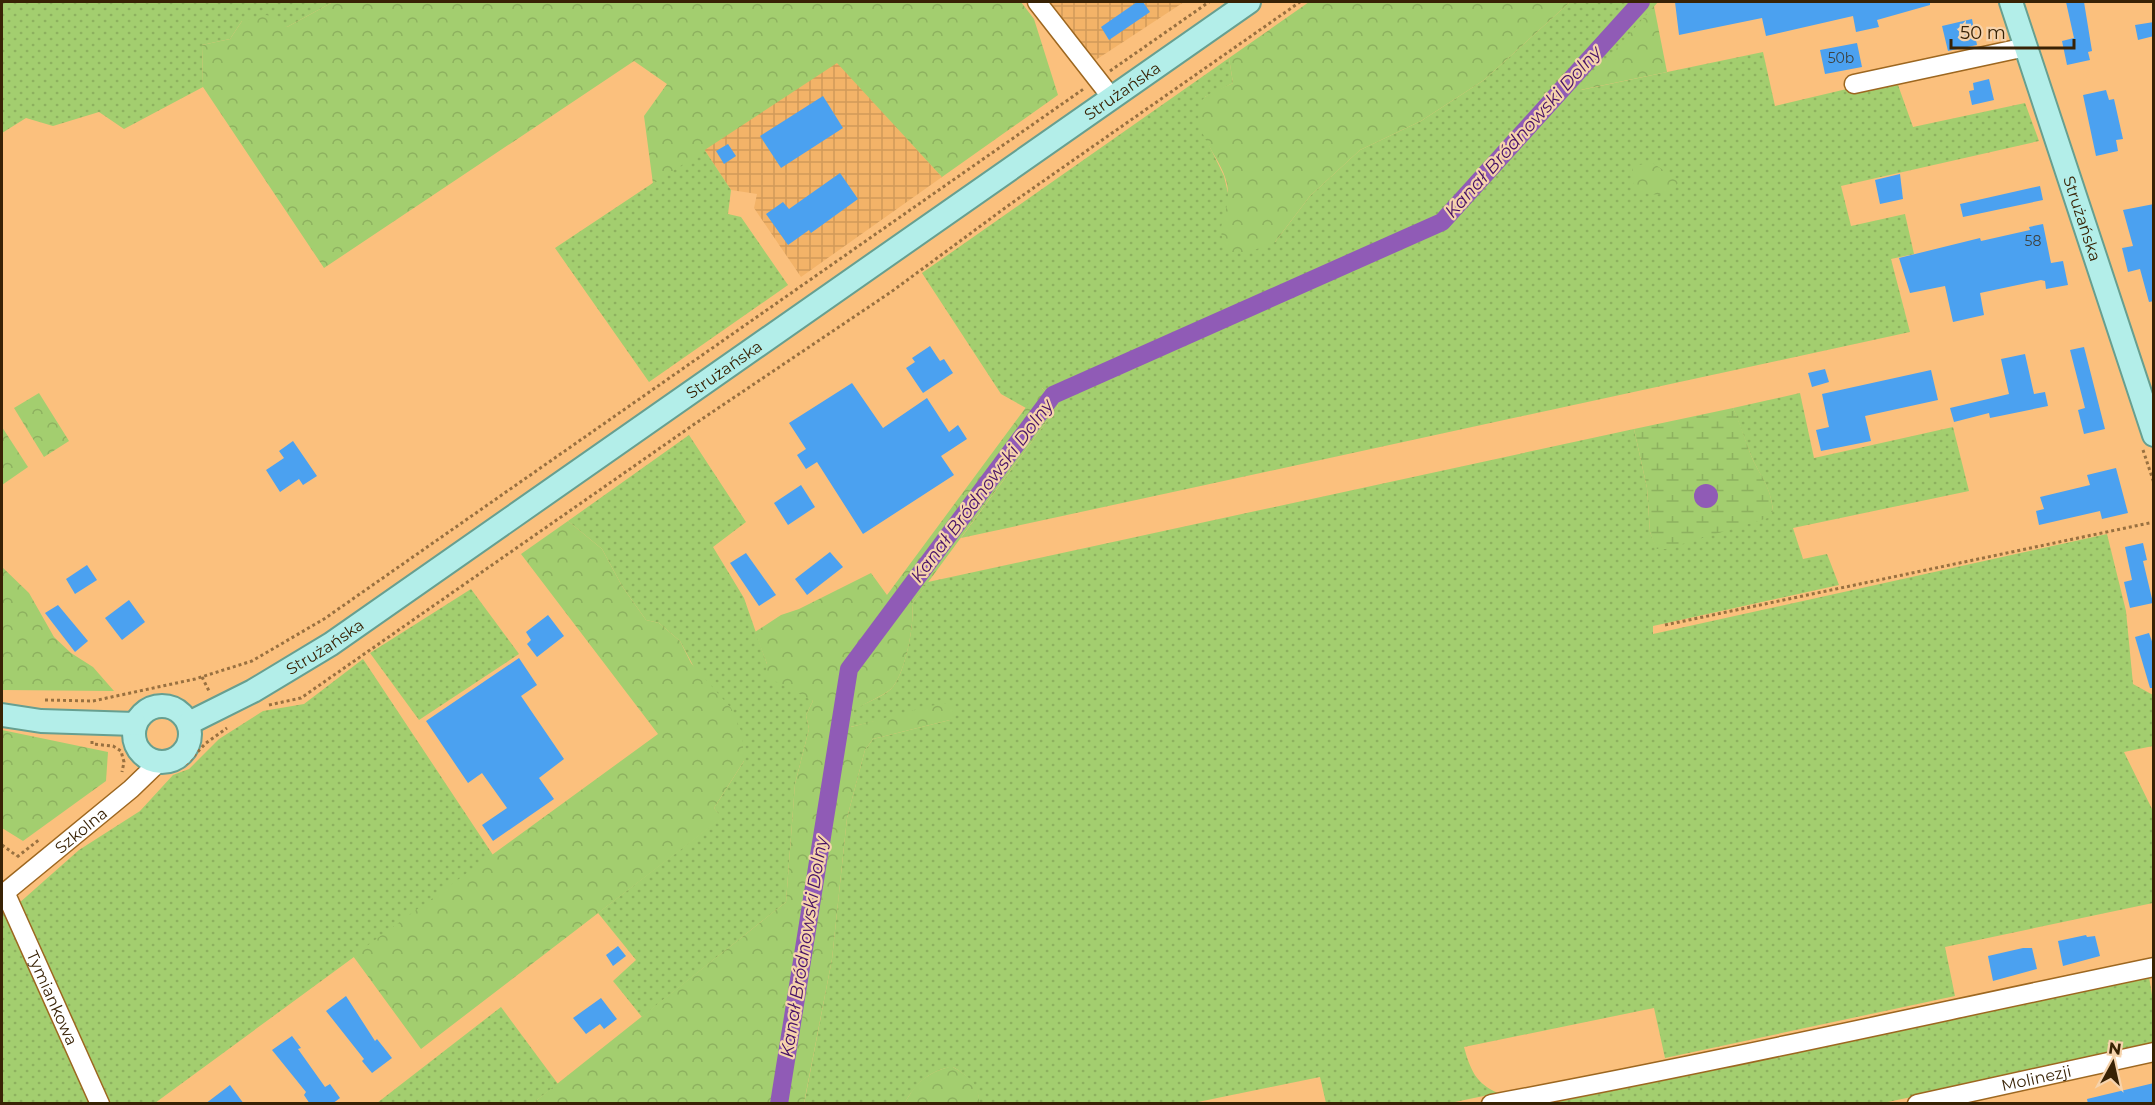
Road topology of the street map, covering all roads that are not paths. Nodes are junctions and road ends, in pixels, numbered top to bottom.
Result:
1 (1036, 2) edge
2 (1249, 2) edge
3 (2011, 2) edge
4 (2026, 47) junction
5 (1854, 84) dead end
6 (1112, 98) junction
7 (2154, 435) edge
8 (2, 715) edge
9 (189, 723) junction
10 (135, 724) junction
11 (165, 767) junction
12 (3, 893) edge
13 (2154, 967) edge
14 (2154, 1052) edge
15 (100, 1104) edge
16 (1491, 1104) edge
17 (1917, 1104) edge

1 - 6 street
2 - 6 main road, Strużańska
3 - 4 main road, Strużańska
4 - 5 street
4 - 7 main road, Strużańska
6 - 9 main road, Strużańska
8 - 10 main road
9 - 10 main road
9 - 11 main road
10 - 11 main road
11 - 12 street, Szkolna
12 - 15 street, Tymiankowa
13 - 16 street
14 - 17 street, Molinezji

